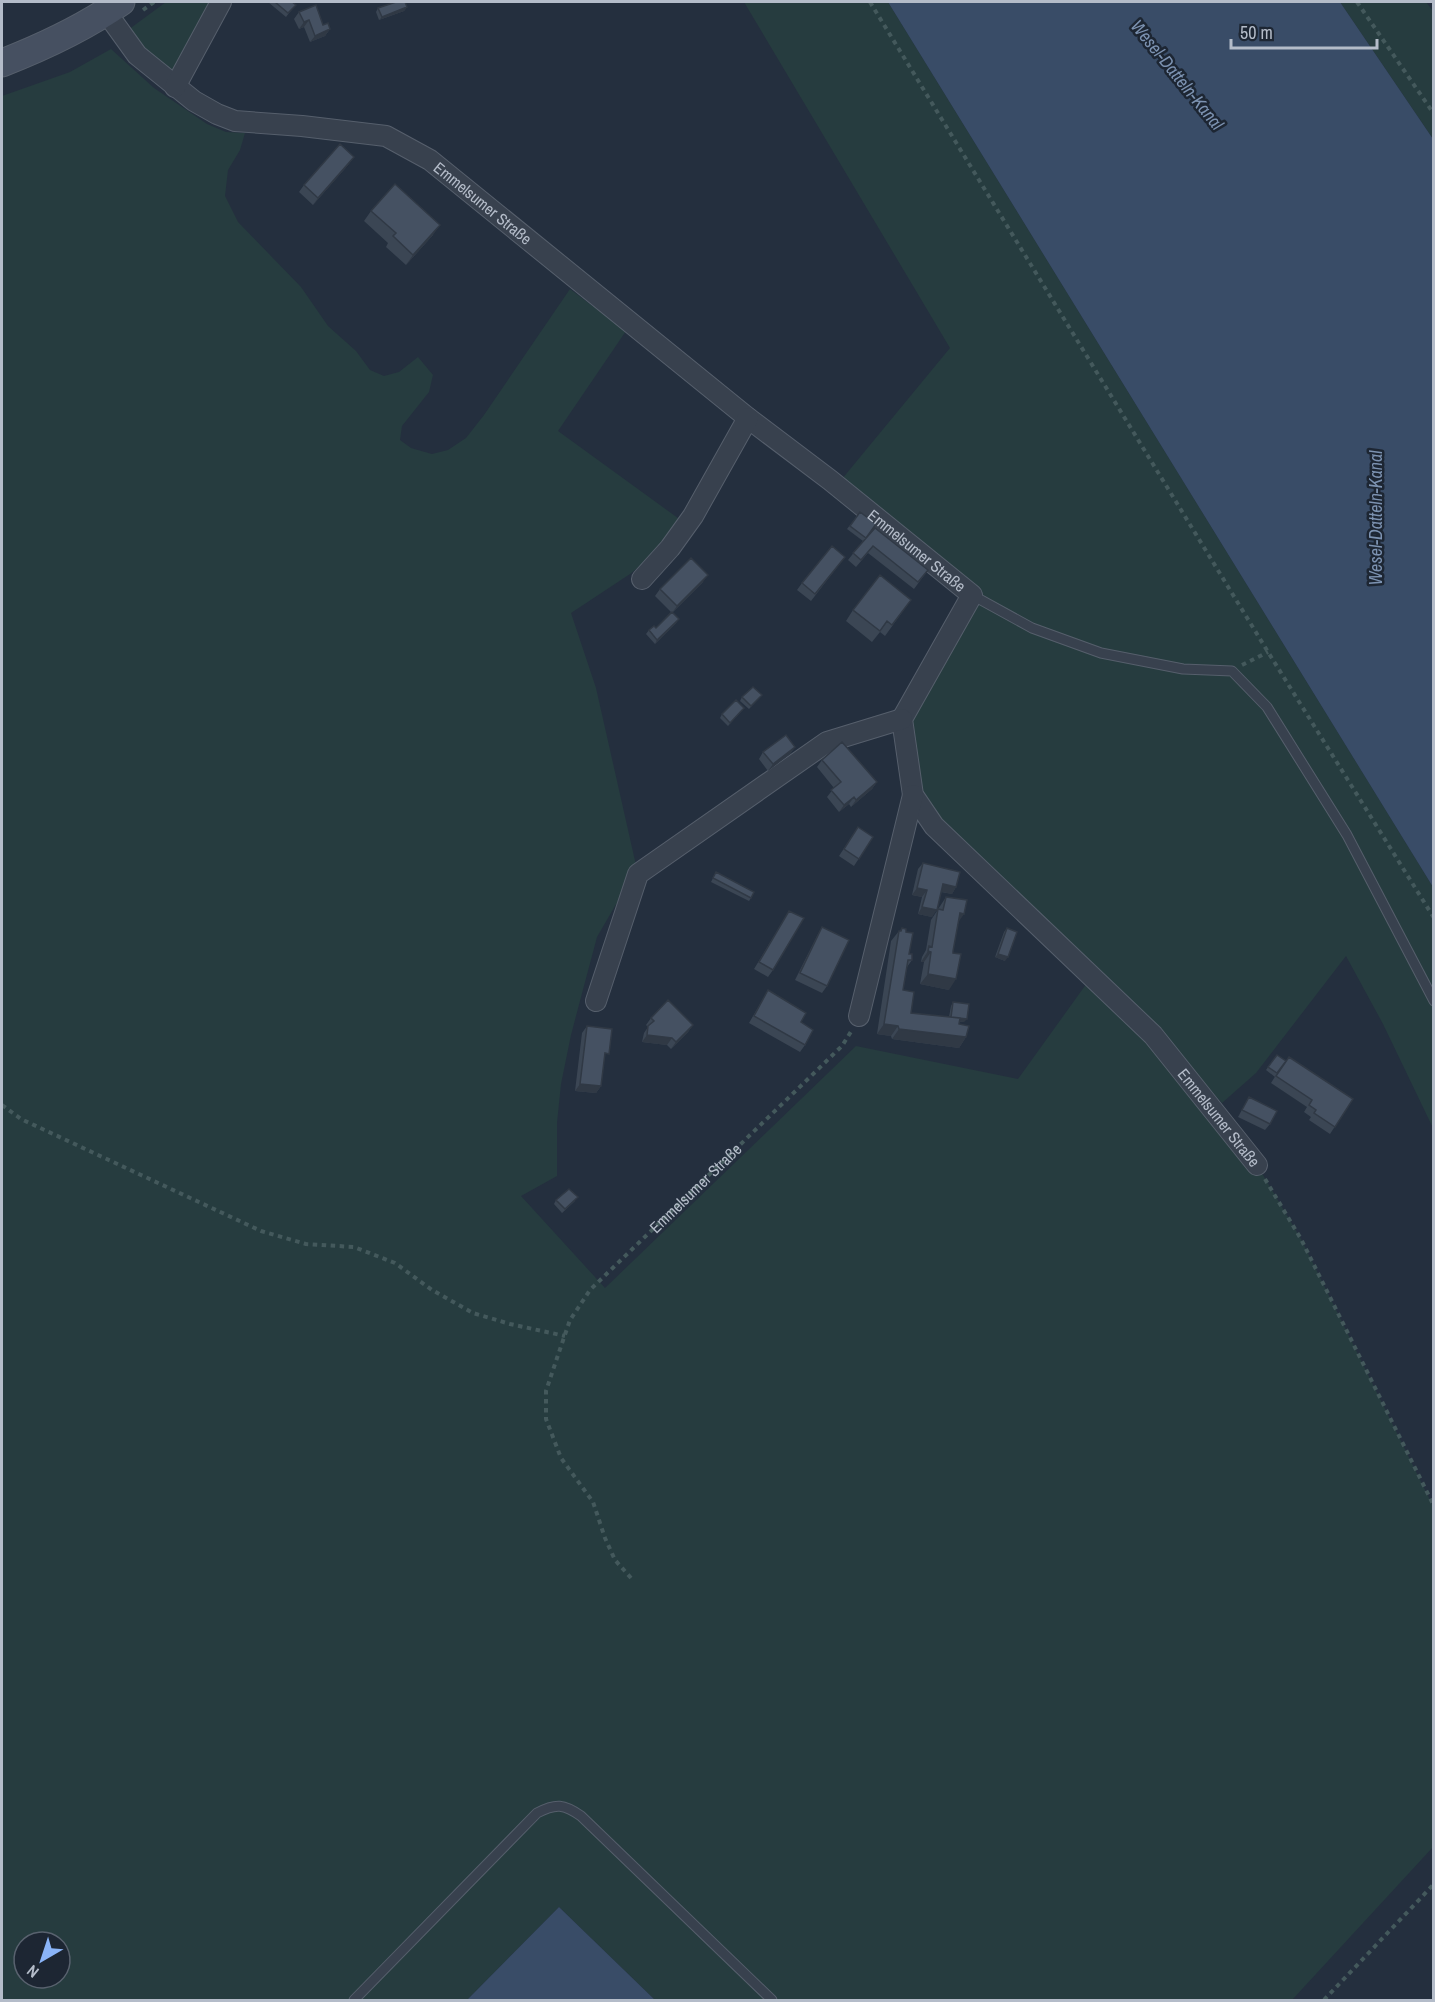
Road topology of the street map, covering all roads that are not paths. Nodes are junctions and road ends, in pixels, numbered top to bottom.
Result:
1 (221, 2) edge
2 (113, 7) edge
3 (2, 63) edge
4 (175, 87) junction
5 (748, 418) junction
6 (642, 579) dead end
7 (972, 595) junction
8 (902, 718) junction
9 (913, 795) junction
10 (596, 1001) dead end
11 (1434, 1001) edge
12 (859, 1016) road end
13 (1257, 1165) road end
14 (354, 2001) edge
15 (772, 2001) edge

1 - 4 street
2 - 3 street, Emmelsumer Straße
2 - 4 street, Emmelsumer Straße
4 - 5 street, Emmelsumer Straße
5 - 6 street
5 - 7 street, Emmelsumer Straße
7 - 8 street, Emmelsumer Straße
7 - 11 lane
8 - 9 street, Emmelsumer Straße
8 - 10 street
9 - 12 street, Emmelsumer Straße
9 - 13 street, Emmelsumer Straße
14 - 15 lane

